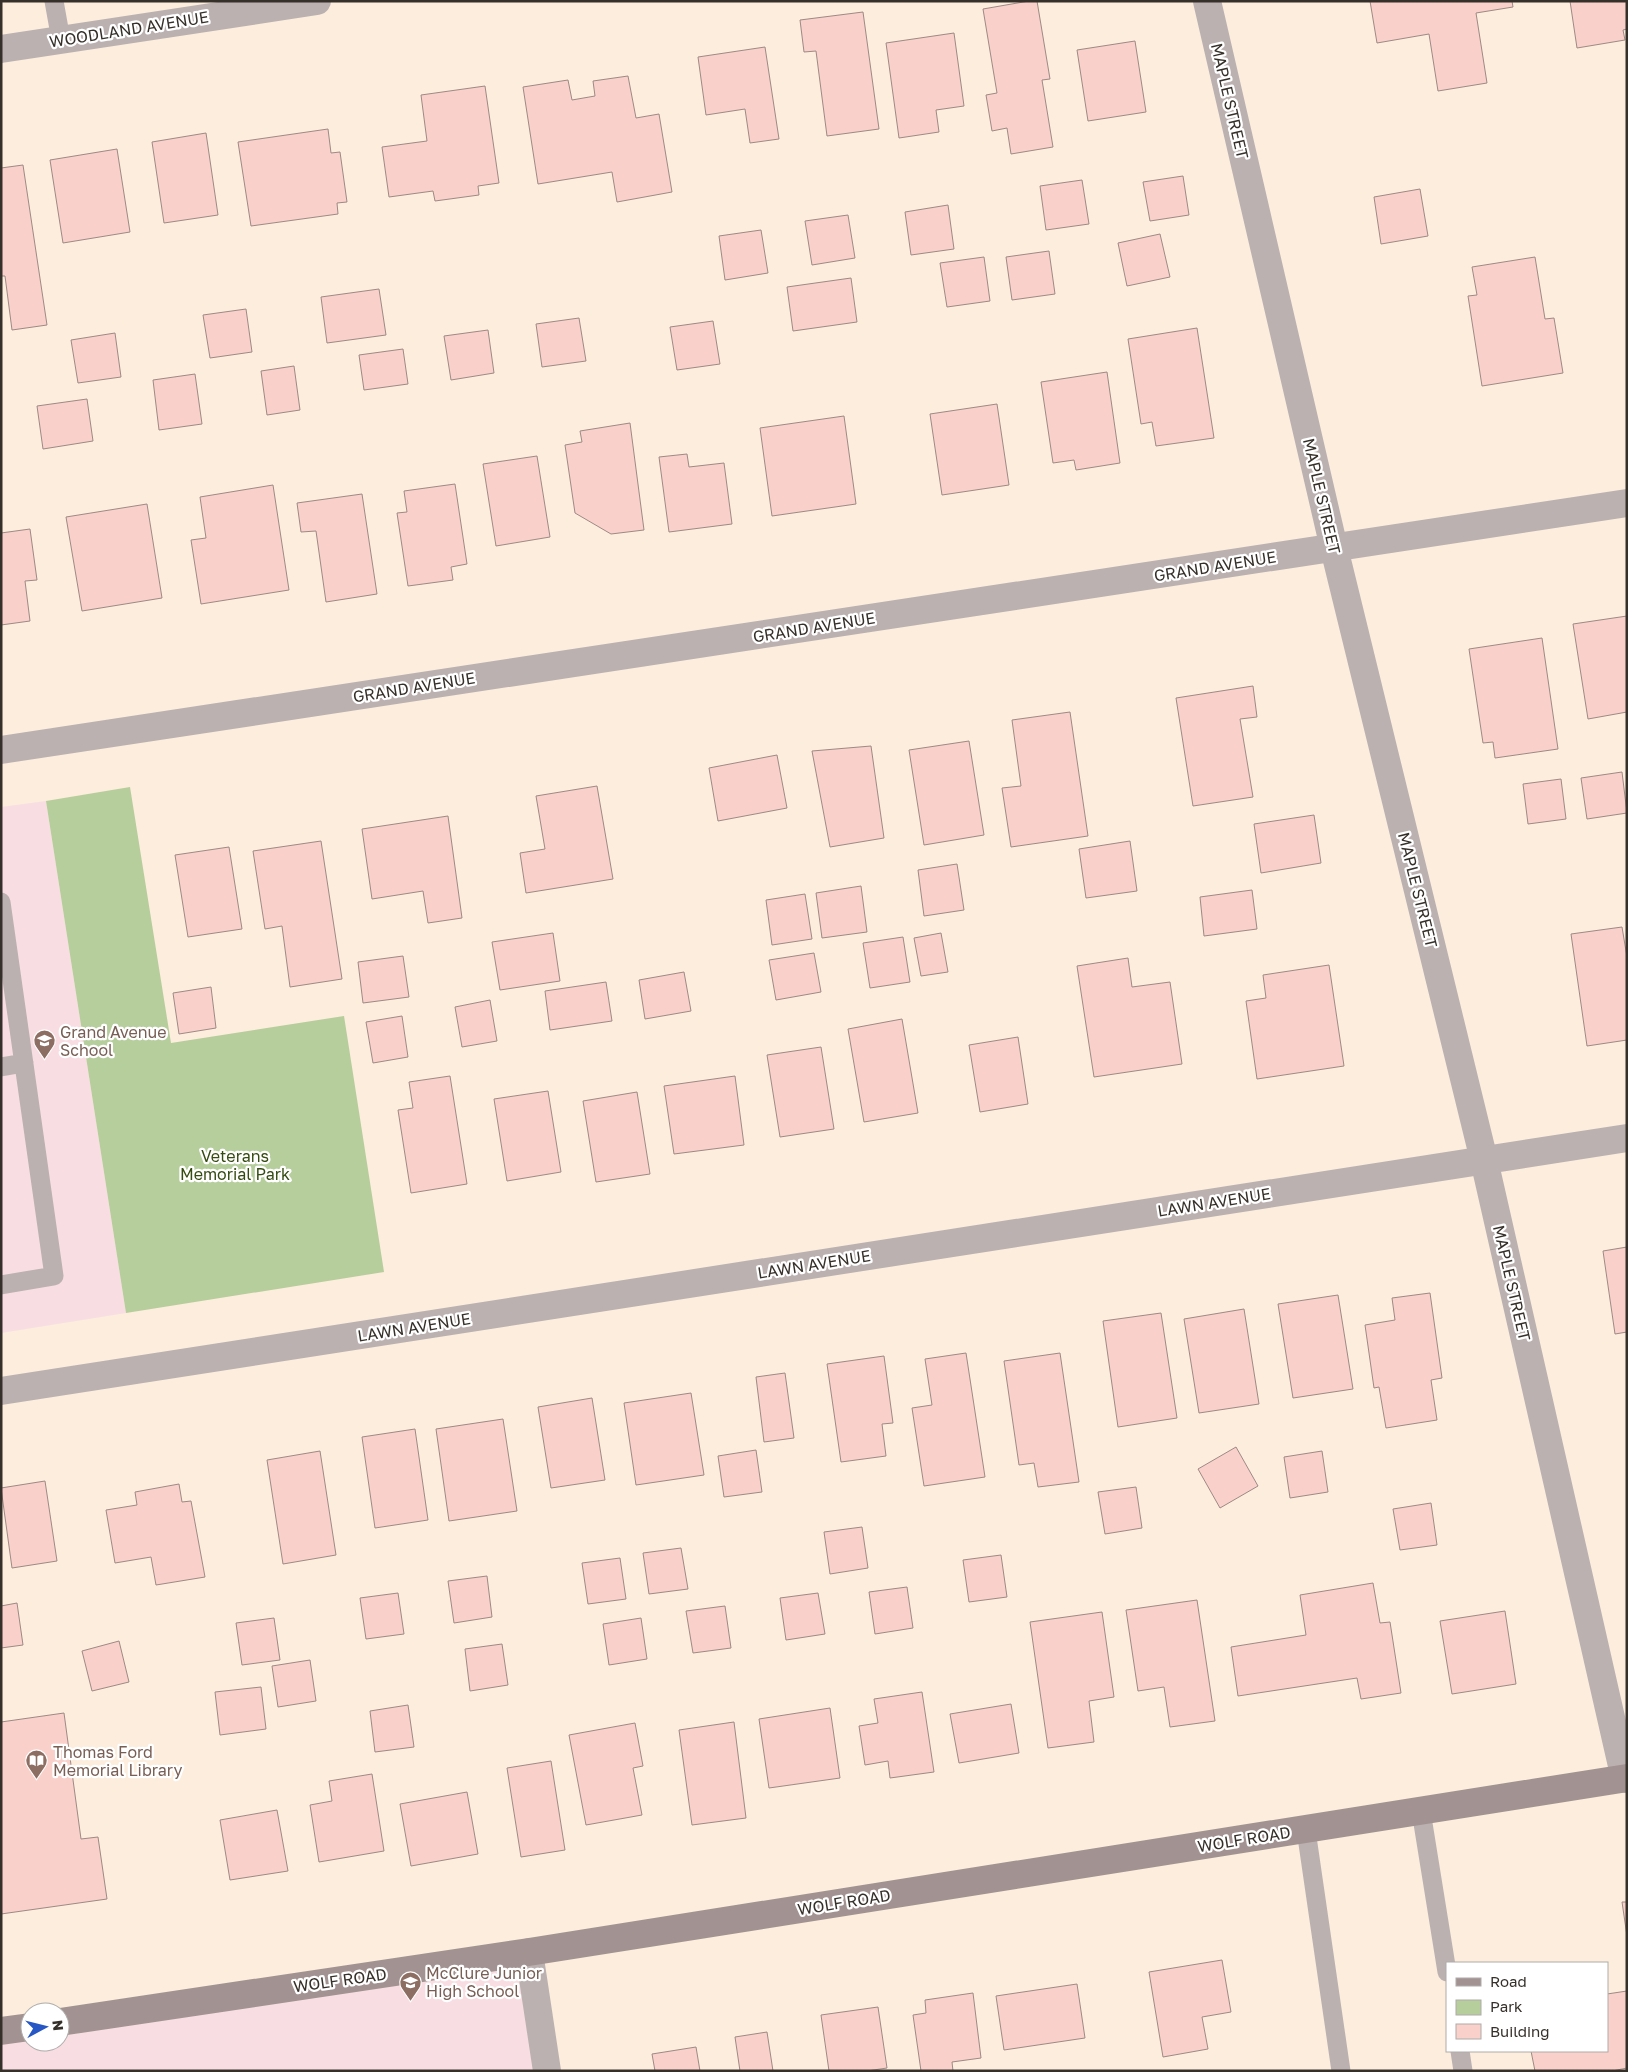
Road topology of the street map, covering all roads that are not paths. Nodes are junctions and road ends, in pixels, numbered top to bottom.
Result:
1 (54, 1) edge
2 (316, 1) edge
3 (1207, 1) edge
4 (61, 40) junction
5 (1, 49) edge
6 (1627, 503) edge
7 (1334, 548) junction
8 (1, 750) edge
9 (1, 902) edge
10 (24, 1063) junction
11 (1, 1067) edge
12 (1627, 1138) edge
13 (1484, 1160) junction
14 (1, 1285) edge
15 (1, 1391) edge
16 (1626, 1778) edge
17 (1421, 1811) junction
18 (1306, 1830) junction
19 (529, 1952) junction
20 (1446, 1966) edge
21 (70, 2021) edge
22 (20, 2028) edge
23 (1, 2031) edge
24 (1460, 2052) edge
25 (547, 2071) edge
26 (1341, 2071) edge
27 (1463, 2071) edge

1 - 4 lane
2 - 4 street, WOODLAND AVENUE
3 - 7 street, MAPLE STREET
4 - 5 street, WOODLAND AVENUE
6 - 7 street, GRAND AVENUE
7 - 8 street, GRAND AVENUE
7 - 13 street, MAPLE STREET
9 - 10 lane
10 - 11 lane
10 - 14 lane
12 - 13 street, LAWN AVENUE
13 - 15 street, LAWN AVENUE
13 - 16 street, MAPLE STREET
16 - 17 main road, WOLF ROAD
17 - 18 main road, WOLF ROAD
17 - 20 lane
18 - 19 main road, WOLF ROAD
18 - 26 lane
19 - 21 main road, WOLF ROAD
19 - 25 street
22 - 23 main road
24 - 27 lane

